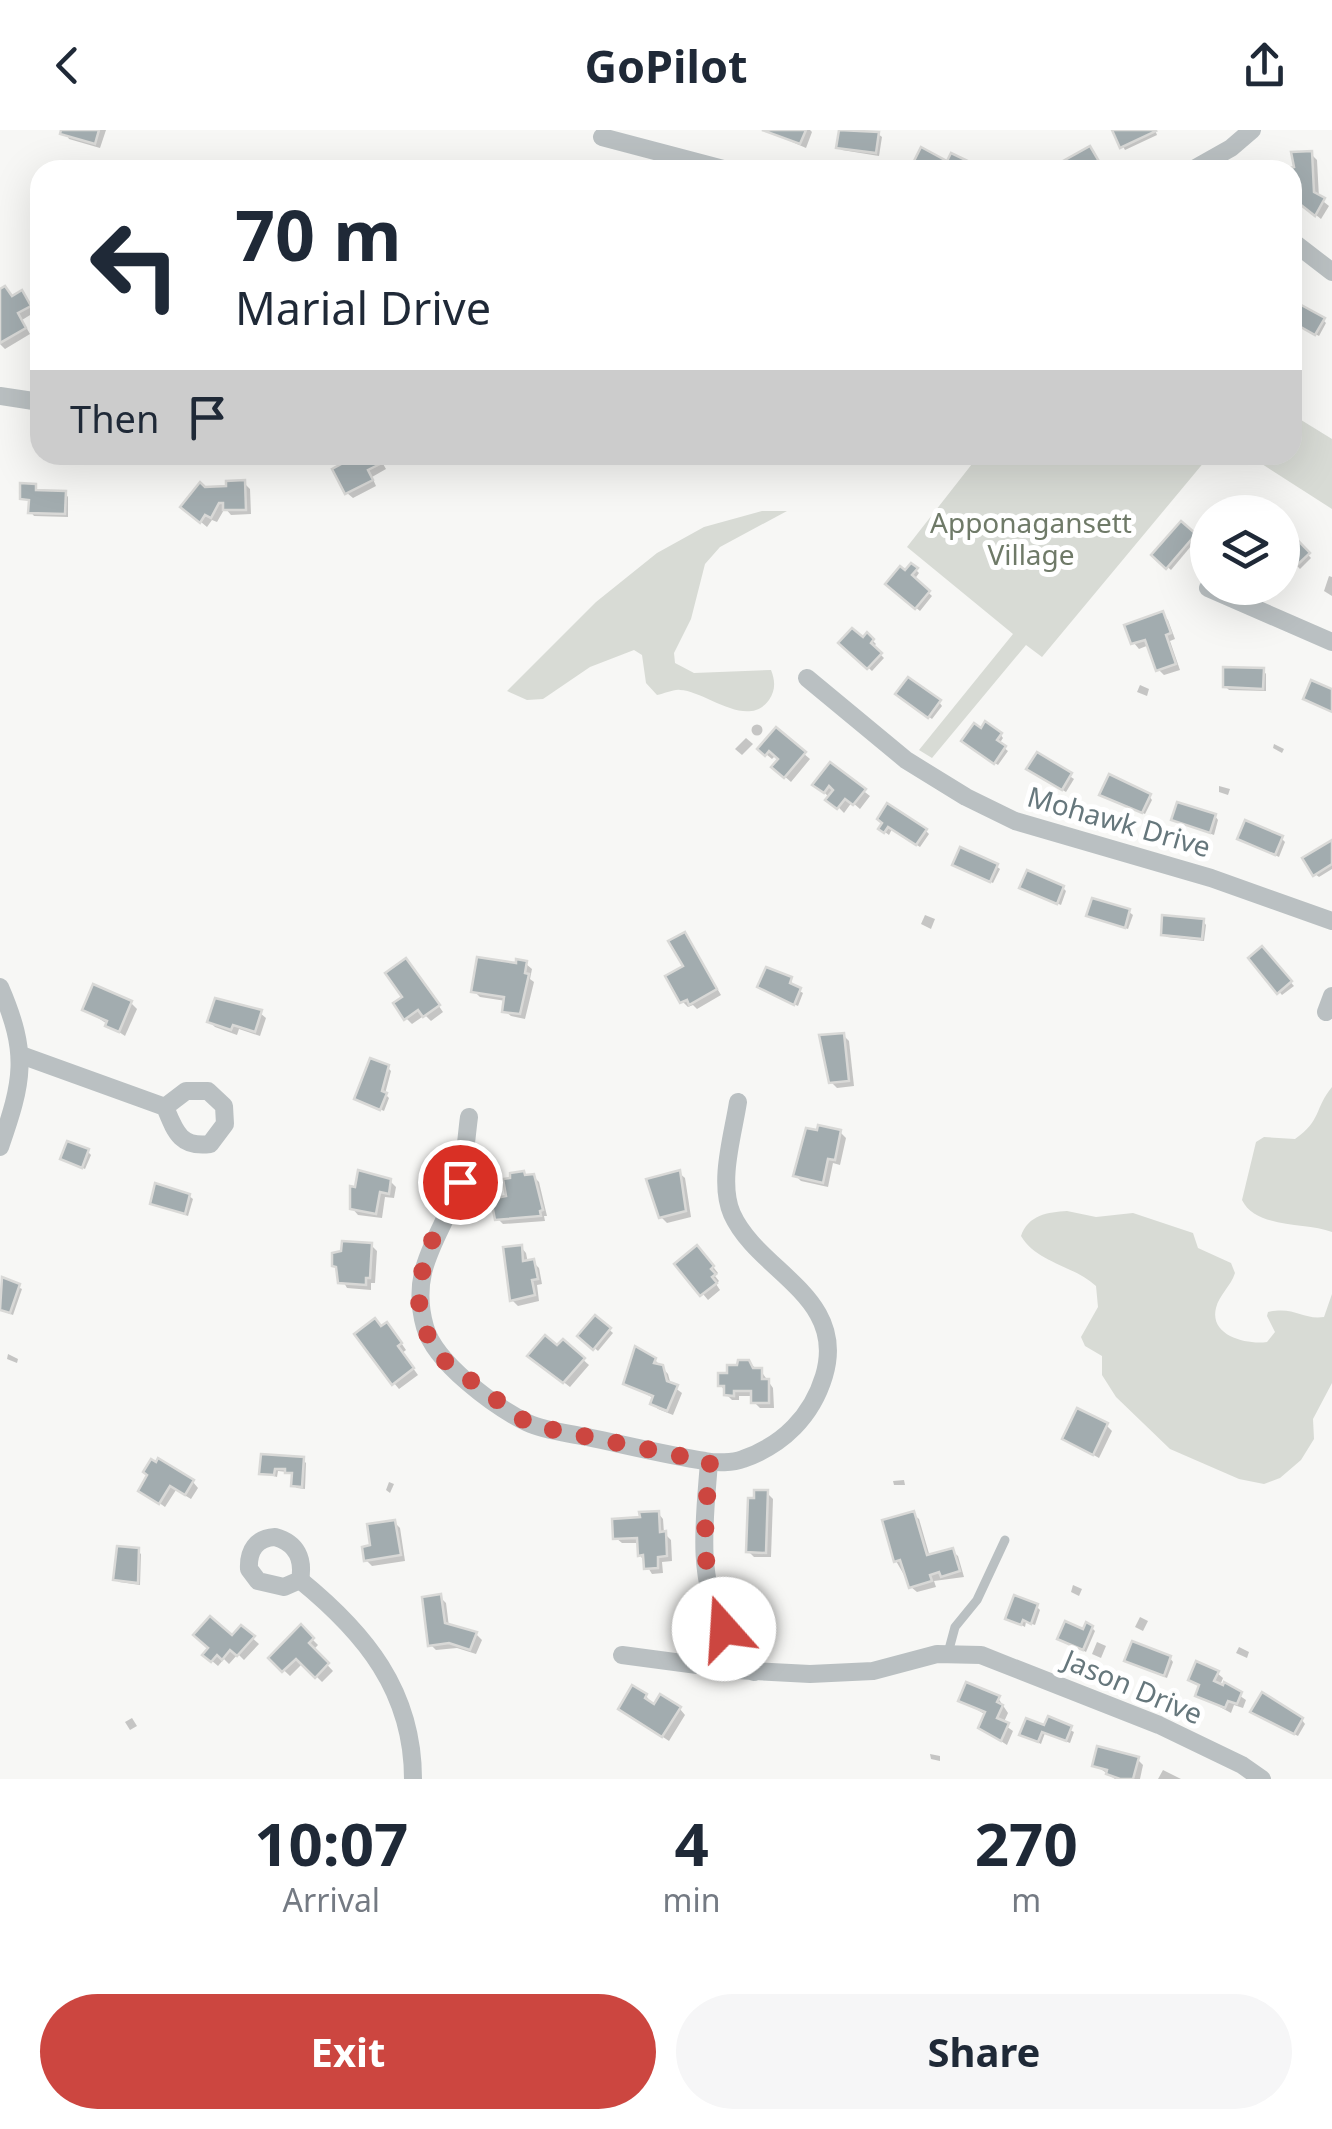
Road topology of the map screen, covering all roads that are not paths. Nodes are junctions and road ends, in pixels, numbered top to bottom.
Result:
1 (1252, 130) edge
2 (602, 137) dead end
3 (689, 160) edge
4 (1220, 160) edge
5 (1302, 250) edge
6 (1332, 272) edge
7 (0, 396) edge
8 (30, 400) edge
9 (1247, 605) edge
10 (1332, 642) edge
11 (807, 678) dead end
12 (1332, 921) edge
13 (0, 987) edge
14 (22, 1055) junction
15 (738, 1102) dead end
16 (165, 1107) dead end
17 (468, 1117) dead end
18 (0, 1148) edge
19 (710, 1462) junction
20 (1005, 1540) dead end
21 (300, 1580) dead end
22 (948, 1653) junction
23 (622, 1655) dead end
24 (754, 1672) junction
25 (413, 1779) edge
26 (1262, 1779) edge

1 - 4 street
2 - 3 street
5 - 6 street
7 - 8 street
9 - 10 street
11 - 12 street, Mohawk Drive
13 - 14 street
14 - 16 street
14 - 18 street
15 - 19 street
17 - 19 street
19 - 24 street
20 - 22 lane
21 - 25 street
22 - 24 street, Jason Drive
22 - 26 street, Jason Drive
23 - 24 street, Jason Drive

